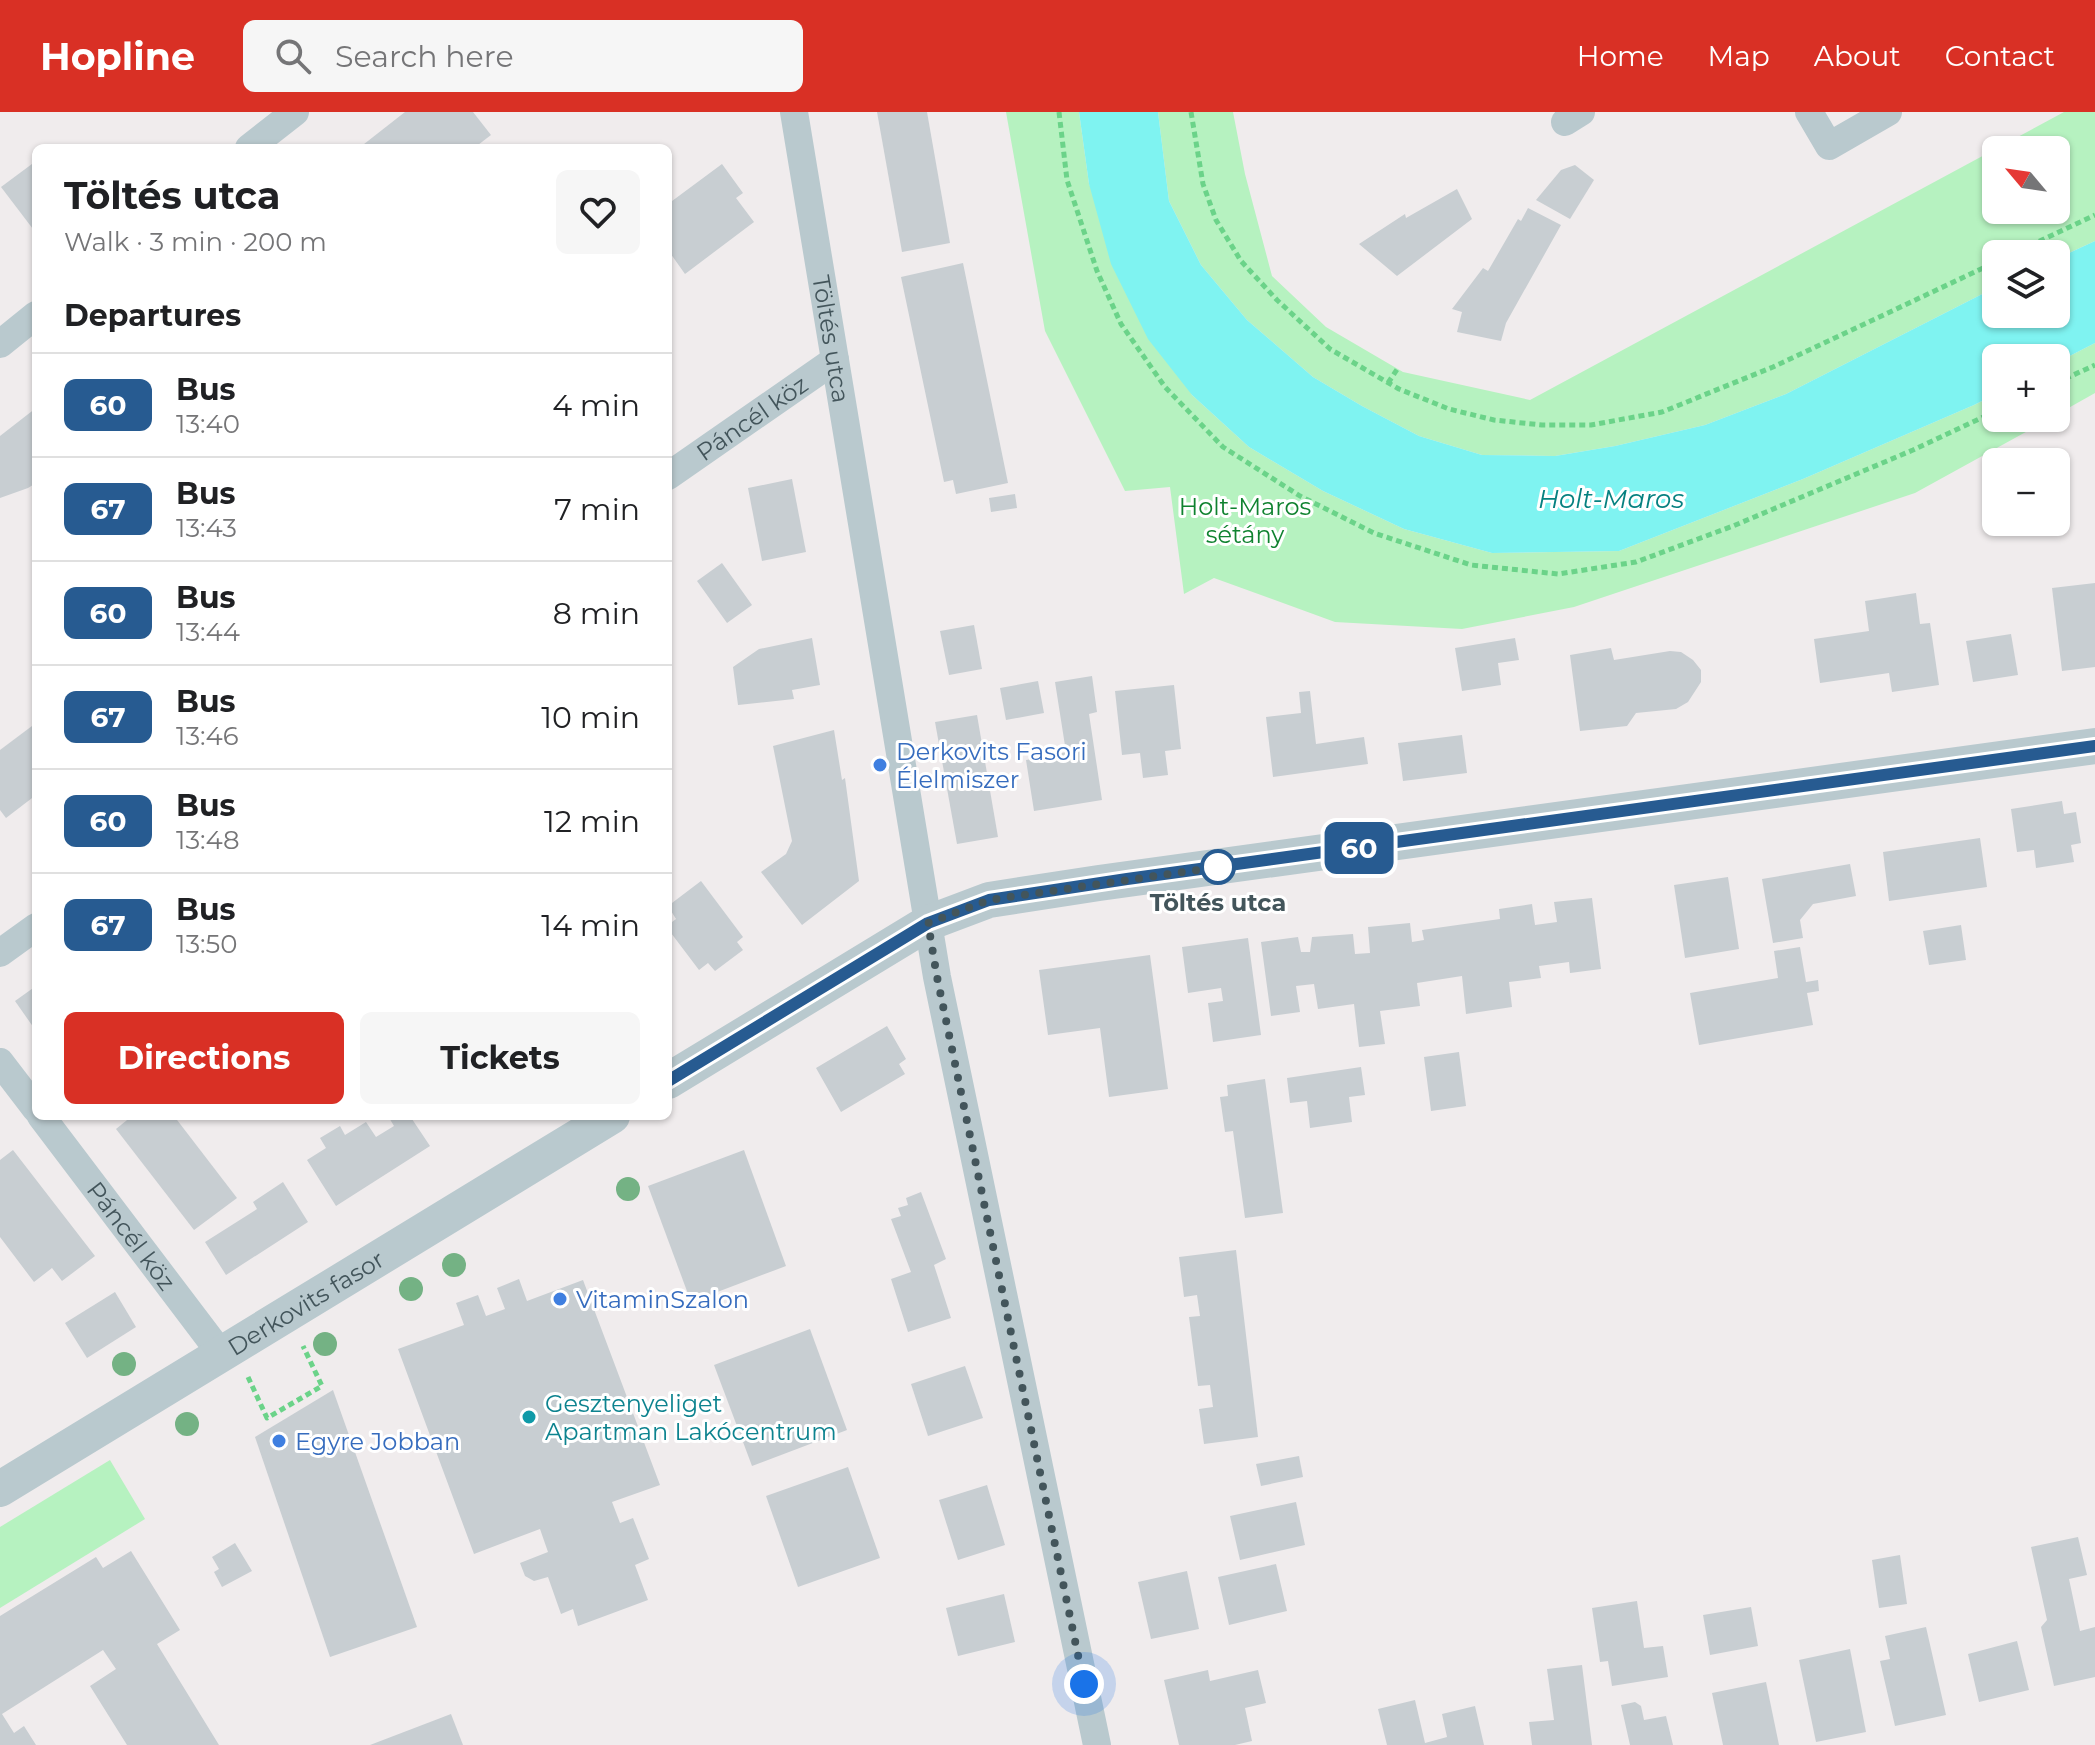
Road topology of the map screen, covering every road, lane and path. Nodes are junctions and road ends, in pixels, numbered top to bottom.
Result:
1 (295, 112) edge
2 (794, 112) edge
3 (1059, 112) edge
4 (1191, 112) edge
5 (1809, 112) edge
6 (1888, 112) edge
7 (254, 144) edge
8 (2095, 215) edge
9 (2042, 240) edge
10 (1982, 269) edge
11 (32, 318) edge
12 (0, 344) edge
13 (835, 360) junction
14 (2095, 365) edge
15 (1398, 368) dead end
16 (2070, 377) edge
17 (1388, 383) junction
18 (1982, 418) edge
19 (672, 473) edge
20 (2095, 746) edge
21 (928, 923) junction
22 (32, 930) edge
23 (0, 953) edge
24 (0, 1062) edge
25 (672, 1079) edge
26 (32, 1104) edge
27 (44, 1120) edge
28 (605, 1120) edge
29 (288, 1314) junction
30 (228, 1351) junction
31 (0, 1489) edge
32 (1097, 1745) edge

1 - 7 street
2 - 13 street, Töltés utca
3 - 18 path
4 - 17 path
5 - 6 street
8 - 9 path
10 - 17 path
11 - 12 street
13 - 19 street, Páncél köz
13 - 21 street, Töltés utca
14 - 16 path
15 - 17 path
20 - 21 street
21 - 25 street
21 - 32 street, Töltés utca
22 - 23 street
24 - 26 street
27 - 30 street, Páncél köz
28 - 29 street, Derkovits fasor
29 - 30 street, Derkovits fasor
29 - 30 path
30 - 31 street, Derkovits fasor

